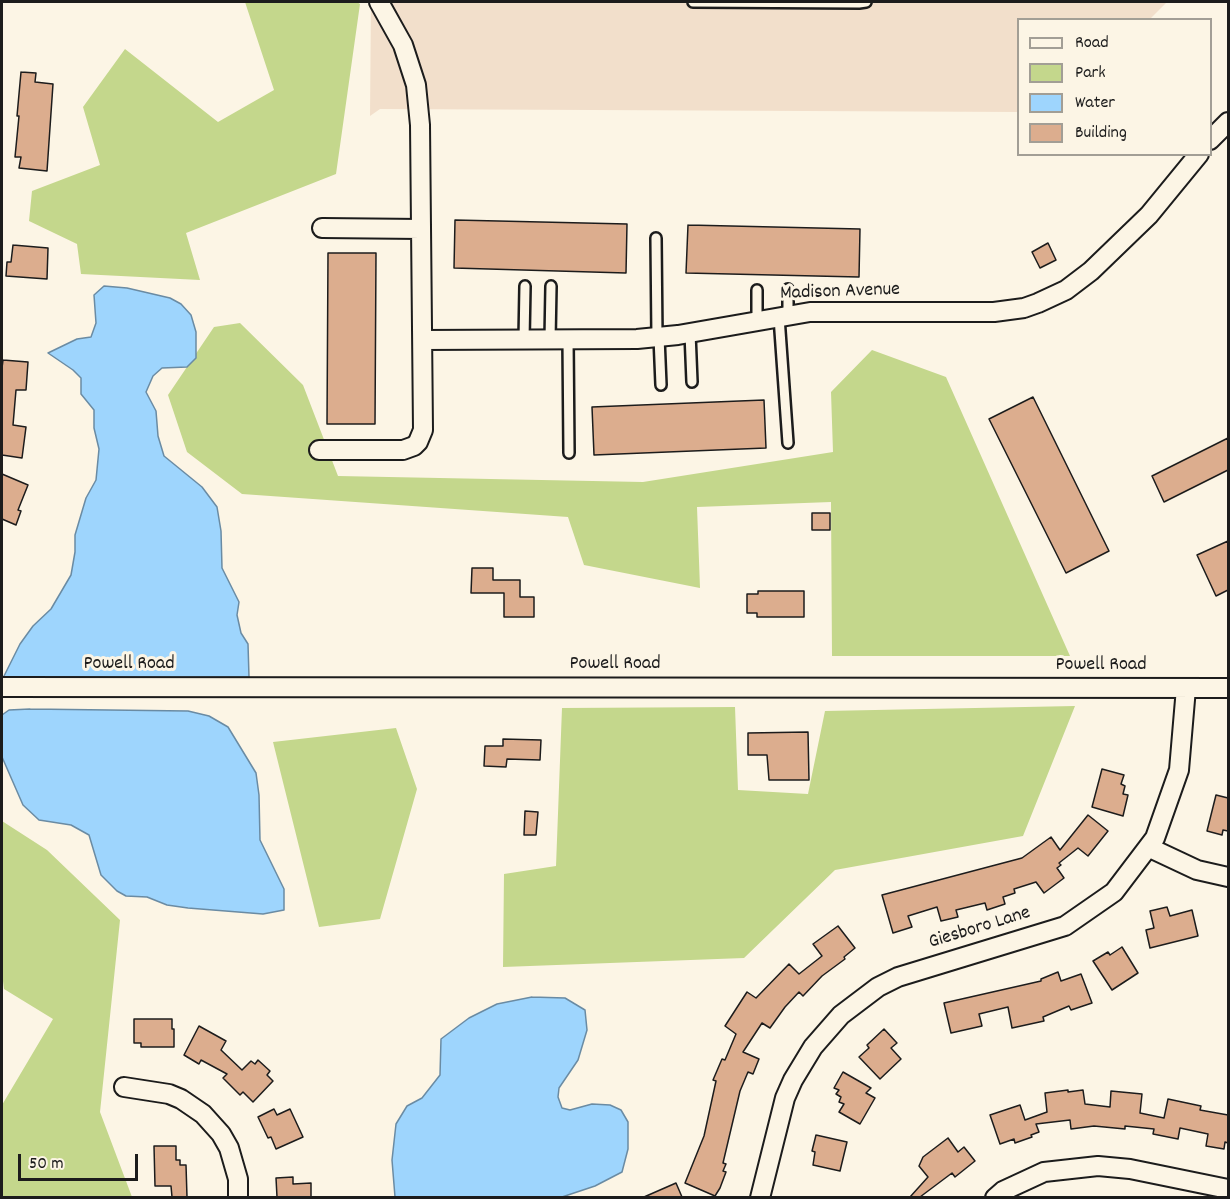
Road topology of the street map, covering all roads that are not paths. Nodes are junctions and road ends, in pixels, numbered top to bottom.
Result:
1 (379, 2) edge
2 (693, 2) edge
3 (866, 2) edge
4 (1228, 122) edge
5 (1212, 138) edge
6 (1197, 156) edge
7 (322, 228) dead end
8 (421, 229) junction
9 (656, 238) dead end
10 (525, 286) dead end
11 (550, 286) dead end
12 (788, 289) dead end
13 (757, 290) dead end
14 (783, 316) junction
15 (757, 321) junction
16 (690, 333) junction
17 (658, 337) junction
18 (568, 339) junction
19 (423, 340) junction
20 (524, 340) junction
21 (550, 340) junction
22 (692, 382) dead end
23 (661, 385) dead end
24 (788, 443) dead end
25 (318, 450) dead end
26 (569, 453) dead end
27 (2, 687) edge
28 (1186, 688) junction
29 (1228, 688) edge
30 (1148, 847) junction
31 (1228, 877) edge
32 (124, 1086) dead end
33 (1228, 1189) edge
34 (238, 1197) edge
35 (760, 1197) edge
36 (995, 1197) edge

1 - 8 street
2 - 3 lane
4 - 5 street
6 - 14 street, Madison Avenue
7 - 8 street
8 - 19 street
9 - 17 lane
10 - 20 lane
11 - 21 lane
12 - 14 lane
13 - 15 lane
14 - 15 street, Madison Avenue
14 - 24 lane
15 - 16 street, Madison Avenue
16 - 17 street, Madison Avenue
16 - 22 lane
17 - 18 street, Madison Avenue
17 - 23 lane
18 - 21 street, Madison Avenue
18 - 26 lane
19 - 20 street, Madison Avenue
19 - 25 street
20 - 21 street, Madison Avenue
27 - 28 street, Powell Road
28 - 29 street, Powell Road
28 - 30 street, Giesboro Lane
30 - 31 street
30 - 35 street, Giesboro Lane
32 - 34 street
33 - 36 street

